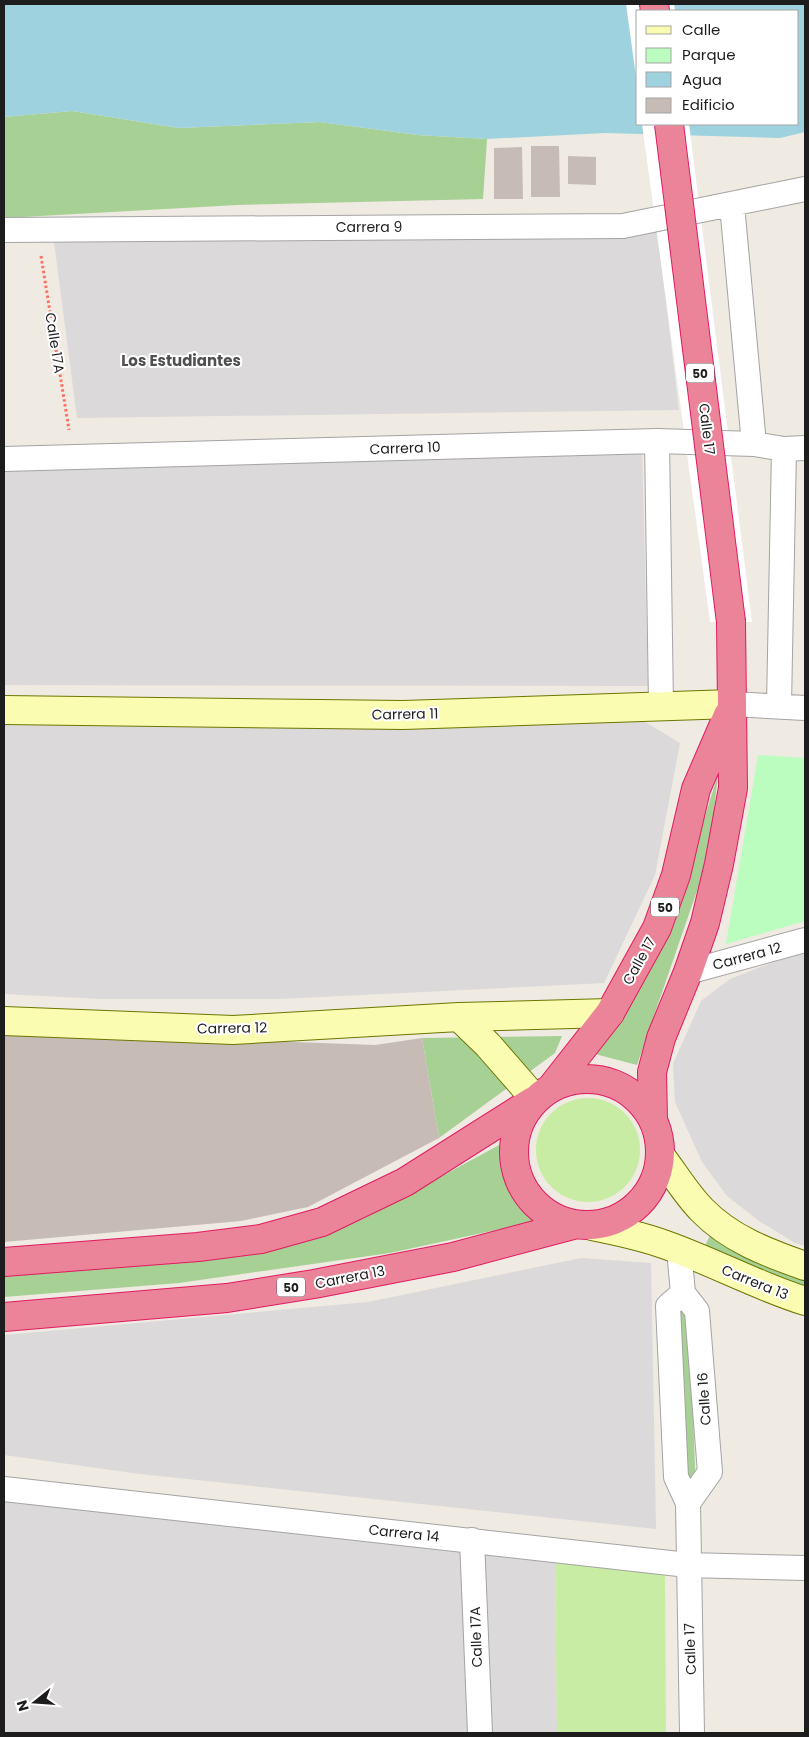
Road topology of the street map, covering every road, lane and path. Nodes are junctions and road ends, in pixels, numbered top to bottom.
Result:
1 (669, 125) edge
2 (805, 190) edge
3 (732, 205) junction
4 (37, 229) junction
5 (4, 230) edge
6 (657, 441) junction
7 (754, 444) junction
8 (795, 448) edge
9 (73, 458) junction
10 (4, 459) edge
11 (732, 704) junction
12 (662, 706) junction
13 (779, 706) junction
14 (805, 708) edge
15 (4, 710) edge
16 (805, 940) edge
17 (688, 972) junction
18 (610, 1013) junction
19 (459, 1017) junction
20 (4, 1021) edge
21 (540, 1096) junction
22 (653, 1120) junction
23 (660, 1155) junction
24 (582, 1226) junction
25 (679, 1250) junction
26 (4, 1262) edge
27 (805, 1266) edge
28 (683, 1294) junction
29 (805, 1302) edge
30 (4, 1317) edge
31 (4, 1489) edge
32 (688, 1503) junction
33 (472, 1540) junction
34 (688, 1565) junction
35 (805, 1568) edge
36 (480, 1733) edge
37 (692, 1733) edge

1 - 11 highway, Calle 17 / 50, bridge
2 - 3 street, Carrera 9
3 - 4 street, Carrera 9
3 - 7 street
4 - 5 street, Carrera 9
4 - 9 path, Calle 17A
6 - 7 street, Carrera 10
6 - 9 street, Carrera 10
6 - 12 street
7 - 8 street, Carrera 10
8 - 13 street
9 - 10 street, Carrera 10
11 - 12 street, Carrera 11
11 - 13 street, Carrera 11
11 - 17 highway, Calle 17 / 50
11 - 18 highway, Calle 17 / 50
12 - 15 street, Carrera 11
13 - 14 street, Carrera 11
16 - 17 street, Carrera 12
17 - 22 highway, Calle 17 / 50
18 - 19 street, Carrera 12
18 - 21 highway, Calle 17 / 50
19 - 20 street, Carrera 12
19 - 21 street
21 - 22 highway, 50
21 - 24 highway, 50
21 - 26 highway, 50
22 - 23 highway, 50
23 - 24 highway, 50
23 - 27 street
24 - 25 street, Carrera 13
24 - 30 highway, Carrera 13 / 50
25 - 28 street
25 - 29 street, Carrera 13
28 - 32 street
28 - 32 street, Calle 16
31 - 33 street, Carrera 14
32 - 34 street
33 - 34 street, Carrera 14
33 - 36 street, Calle 17A
34 - 35 street, Carrera 14
34 - 37 street, Calle 17

